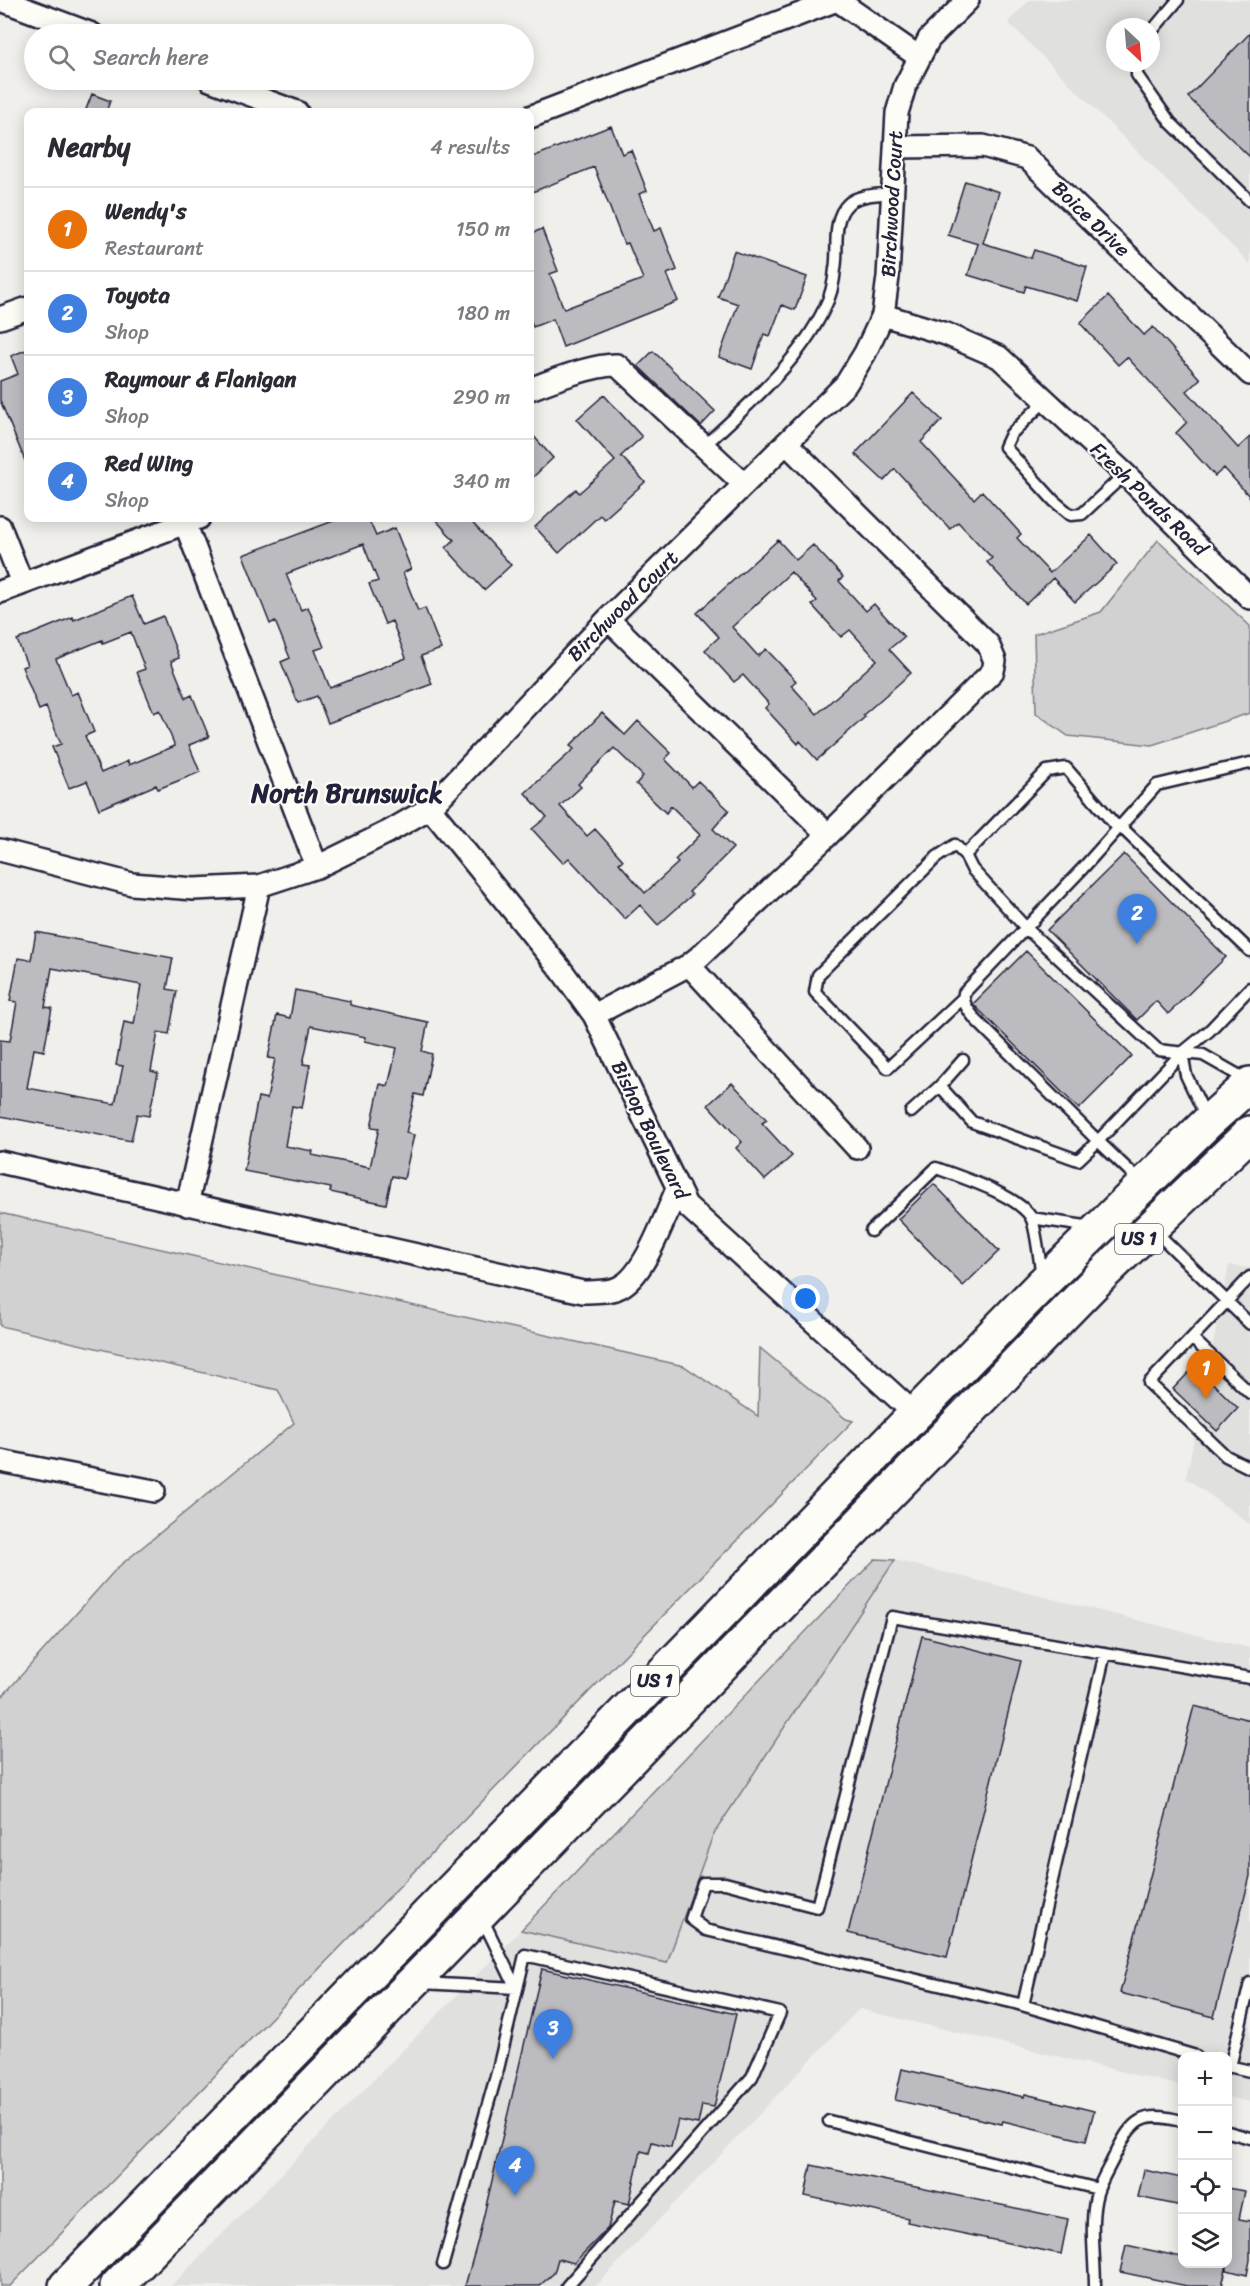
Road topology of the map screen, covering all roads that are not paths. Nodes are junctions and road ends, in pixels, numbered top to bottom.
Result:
1 (1, 0) edge
2 (837, 0) edge
3 (968, 0) edge
4 (1178, 0) edge
5 (1160, 21) edge
6 (65, 24) edge
7 (919, 57) junction
8 (1137, 72) edge
9 (237, 90) edge
10 (286, 108) edge
11 (534, 115) edge
12 (895, 147) junction
13 (892, 193) junction
14 (1250, 201) edge
15 (24, 309) edge
16 (883, 315) junction
17 (0, 318) edge
18 (1250, 374) edge
19 (534, 387) edge
20 (1046, 400) junction
21 (786, 443) junction
22 (704, 446) junction
23 (1125, 474) junction
24 (744, 484) junction
25 (187, 522) edge
26 (193, 522) edge
27 (0, 527) edge
28 (22, 583) junction
29 (0, 592) edge
30 (1250, 598) edge
31 (608, 619) junction
32 (1250, 763) edge
33 (429, 808) junction
34 (1118, 826) junction
35 (828, 835) junction
36 (0, 850) edge
37 (965, 855) junction
38 (317, 867) junction
39 (258, 886) junction
40 (1026, 928) junction
41 (1250, 951) edge
42 (689, 965) junction
43 (1250, 988) edge
44 (963, 998) junction
45 (594, 1015) junction
46 (1182, 1053) junction
47 (963, 1060) dead end
48 (1250, 1083) edge
49 (940, 1086) junction
50 (910, 1112) dead end
51 (1208, 1122) junction
52 (1250, 1133) edge
53 (1098, 1141) junction
54 (857, 1148) dead end
55 (0, 1162) edge
56 (1143, 1184) junction
57 (678, 1187) junction
58 (186, 1205) junction
59 (1031, 1218) junction
60 (1151, 1227) junction
61 (1098, 1228) junction
62 (871, 1231) dead end
63 (1250, 1277) edge
64 (1043, 1283) junction
65 (1227, 1302) junction
66 (1250, 1324) edge
67 (1193, 1339) junction
68 (1250, 1393) edge
69 (915, 1414) junction
70 (0, 1461) edge
71 (1250, 1468) edge
72 (154, 1491) dead end
73 (1105, 1653) junction
74 (1250, 1678) edge
75 (480, 1913) junction
76 (413, 1983) junction
77 (1250, 1983) edge
78 (516, 1988) junction
79 (1023, 2006) junction
80 (1245, 2023) edge
81 (1182, 2052) edge
82 (1232, 2058) edge
83 (1232, 2067) edge
84 (1250, 2072) edge
85 (1178, 2120) edge
86 (829, 2121) dead end
87 (1232, 2133) edge
88 (1250, 2138) edge
89 (1098, 2189) junction
90 (443, 2264) dead end
91 (66, 2286) edge
92 (117, 2286) edge
93 (567, 2286) edge
94 (1095, 2286) edge

1 - 6 street
2 - 7 street
2 - 11 street
3 - 7 street, Birchwood Court
4 - 5 lane
7 - 12 street, Birchwood Court
8 - 14 lane
9 - 10 street
12 - 13 street, Birchwood Court
12 - 18 street, Boice Drive
13 - 16 street, Birchwood Court
13 - 22 lane
15 - 17 street
16 - 20 street
16 - 21 street, Birchwood Court
19 - 22 street
20 - 23 street, Fresh Ponds Road
20 - 23 lane
21 - 24 street, Birchwood Court
21 - 35 street
22 - 24 street
23 - 30 street, Fresh Ponds Road
24 - 31 street, Birchwood Court
25 - 28 street
26 - 38 street
27 - 28 street
28 - 29 street
31 - 33 street, Birchwood Court
31 - 35 street
32 - 34 lane
33 - 38 street, Birchwood Court
33 - 45 street, Bishop Boulevard
34 - 37 lane
34 - 40 lane
34 - 41 lane
35 - 42 street
36 - 39 street, Birchwood Court
37 - 40 lane
37 - 44 lane
38 - 39 street, Birchwood Court
39 - 58 street
40 - 44 lane
40 - 46 lane
42 - 45 street
42 - 54 street
43 - 46 lane
44 - 53 lane
45 - 57 street, Bishop Boulevard
46 - 48 lane
46 - 51 lane
46 - 53 lane
47 - 49 lane
48 - 51 highway, US 1
49 - 50 lane
49 - 53 lane
51 - 56 highway, US 1
52 - 60 highway, US 1
53 - 56 lane
55 - 58 street
56 - 61 highway, US 1
57 - 58 street
57 - 69 street, Bishop Boulevard
59 - 61 lane
59 - 62 lane
59 - 64 lane
60 - 65 lane
60 - 75 highway, US 1
61 - 64 highway, US 1
63 - 65 lane
64 - 69 highway, US 1
65 - 66 lane
65 - 67 lane
67 - 68 lane
67 - 71 lane
69 - 91 highway, US 1
70 - 72 street
73 - 74 lane
73 - 79 lane
73 - 79 lane
75 - 76 highway, US 1
75 - 78 lane
76 - 78 lane
76 - 92 highway, US 1
77 - 80 lane
78 - 90 lane
78 - 93 lane
79 - 81 lane
80 - 82 lane
83 - 84 lane
85 - 89 lane
86 - 89 lane
87 - 88 lane
89 - 94 lane

